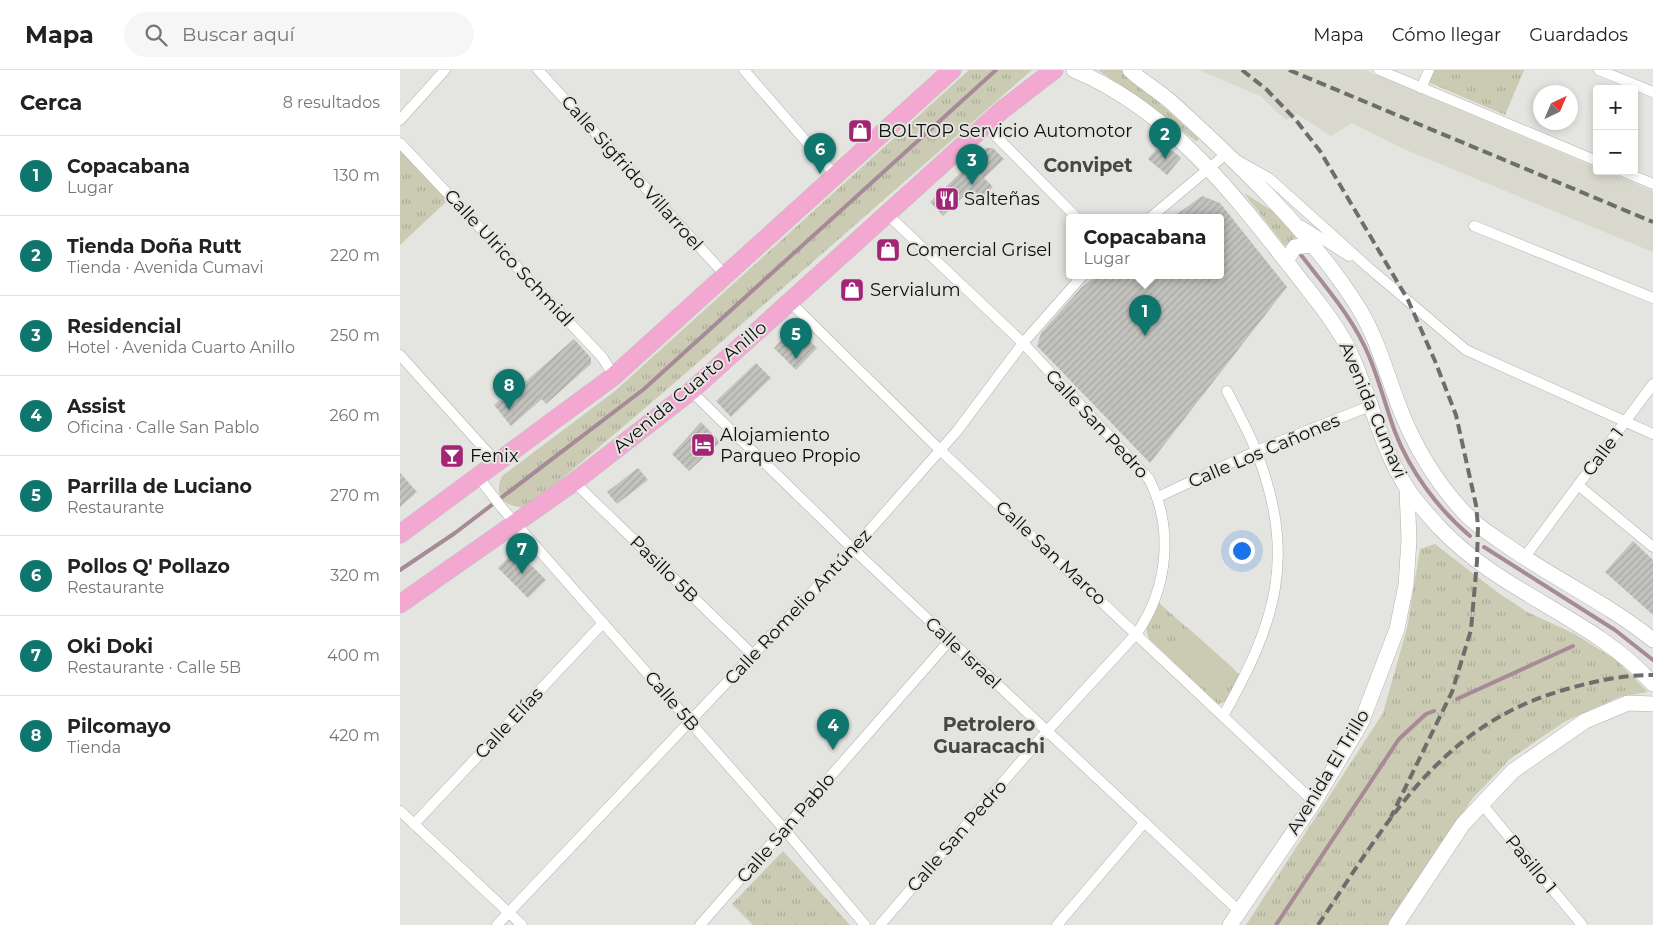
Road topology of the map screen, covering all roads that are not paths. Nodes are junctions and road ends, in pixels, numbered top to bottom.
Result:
1 (445, 70) edge
2 (538, 70) edge
3 (744, 70) edge
4 (952, 70) edge
5 (1054, 70) edge
6 (1074, 70) edge
7 (1130, 70) edge
8 (1380, 70) edge
9 (1429, 70) edge
10 (1599, 70) edge
11 (1421, 88) junction
12 (1653, 92) edge
13 (400, 120) edge
14 (986, 126) junction
15 (400, 143) edge
16 (1226, 154) junction
17 (1593, 159) edge
18 (1210, 170) junction
19 (1632, 175) edge
20 (836, 176) junction
21 (1653, 184) edge
22 (887, 214) junction
23 (1073, 214) edge
24 (1156, 214) edge
25 (1286, 216) junction
26 (1474, 226) dead end
27 (1310, 245) junction
28 (1286, 261) junction
29 (1369, 268) junction
30 (726, 276) junction
31 (1079, 279) edge
32 (1653, 298) edge
33 (790, 302) junction
34 (1023, 343) junction
35 (400, 355) edge
36 (614, 376) junction
37 (1653, 384) edge
38 (691, 391) junction
39 (1227, 391) dead end
40 (1370, 406) junction
41 (1625, 422) junction
42 (1653, 434) edge
43 (940, 449) junction
44 (1256, 451) junction
45 (498, 464) junction
46 (479, 478) junction
47 (574, 482) junction
48 (1578, 485) junction
49 (1407, 489) junction
50 (1158, 498) junction
51 (516, 524) junction
52 (400, 534) edge
53 (1653, 547) edge
54 (853, 549) junction
55 (1524, 558) junction
56 (400, 604) edge
57 (603, 623) junction
58 (1137, 633) junction
59 (950, 640) junction
60 (1653, 640) edge
61 (753, 655) junction
62 (1653, 684) edge
63 (1653, 704) edge
64 (1223, 716) junction
65 (690, 721) junction
66 (1047, 731) junction
67 (1314, 802) junction
68 (1481, 803) junction
69 (400, 811) edge
70 (1144, 823) junction
71 (414, 824) junction
72 (784, 829) junction
73 (1239, 911) junction
74 (508, 913) junction
75 (496, 925) edge
76 (522, 925) edge
77 (700, 925) edge
78 (865, 925) edge
79 (880, 925) edge
80 (1057, 925) edge
81 (1230, 925) edge
82 (1396, 925) edge
83 (1582, 925) edge

1 - 13 street
2 - 30 street, Calle Sigfrido Villarroel
3 - 20 street
4 - 20 highway
5 - 14 highway, Avenida Cuarto Anillo
6 - 18 main road, Avenida Cumavi
7 - 16 main road, Avenida Cumavi
8 - 11 street
9 - 11 street
10 - 12 street
11 - 17 street
14 - 22 highway, Avenida Cuarto Anillo
14 - 23 street
15 - 36 street, Calle Ulrico Schmidl
16 - 18 street
16 - 25 main road, Avenida Cumavi
16 - 29 street
18 - 24 street
18 - 28 main road, Avenida Cumavi
19 - 21 street
20 - 30 highway
22 - 33 highway, Avenida Cuarto Anillo
22 - 34 street, Calle San Pedro
25 - 27 main road, Avenida Cumavi
25 - 29 street
26 - 32 street
27 - 28 main road
27 - 55 main road, Avenida Cumavi
28 - 40 main road, Avenida Cumavi
29 - 41 street
30 - 36 highway
31 - 34 street, Calle Romelio Antúnez
33 - 38 highway, Avenida Cuarto Anillo
33 - 43 street, Calle San Marco
34 - 43 street, Calle Romelio Antúnez
34 - 50 street, Calle San Pedro
35 - 45 street
36 - 45 highway
37 - 41 street, Calle 1
38 - 47 highway, Avenida Cuarto Anillo
38 - 54 street, Calle Israel
39 - 44 street
40 - 44 street, Calle Los Cañones
40 - 49 main road, Avenida Cumavi
41 - 42 street
41 - 48 street, Calle 1
43 - 54 street, Calle Romelio Antúnez
43 - 58 street, Calle San Marco
44 - 50 street, Calle Los Cañones
44 - 64 street
45 - 46 highway
46 - 51 street, Calle 5B
46 - 52 highway
47 - 51 highway, Avenida Cuarto Anillo
47 - 61 street, Pasillo 5B
48 - 53 street
48 - 55 street, Calle 1
49 - 62 main road, Avenida Cumavi
49 - 67 main road, Avenida El Trillo
50 - 58 street, Calle San Pedro
51 - 56 highway, Avenida Cuarto Anillo
51 - 57 street, Calle 5B
54 - 59 street, Calle Israel
54 - 61 street, Calle Romelio Antúnez
55 - 60 main road, Avenida Cumavi
57 - 65 street, Calle 5B
57 - 71 street, Calle Elías
58 - 64 street, Calle San Marco
58 - 66 street, Calle San Pedro
59 - 66 street, Calle Israel
59 - 72 street, Calle San Pablo
61 - 65 street, Calle Romelio Antúnez
63 - 68 main road
64 - 67 street, Calle San Marco
65 - 72 street, Calle 5B
65 - 74 street, Calle Romelio Antúnez
66 - 70 street, Calle Israel
66 - 79 street, Calle San Pedro
67 - 73 main road, Avenida El Trillo
68 - 82 main road
68 - 83 street, Pasillo 1
69 - 71 street
70 - 73 street, Calle Israel
70 - 80 street
71 - 74 street
72 - 77 street, Calle San Pablo
72 - 78 street, Calle 5B
73 - 81 main road, Avenida El Trillo
74 - 75 street, Calle Romelio Antúnez
74 - 76 street

